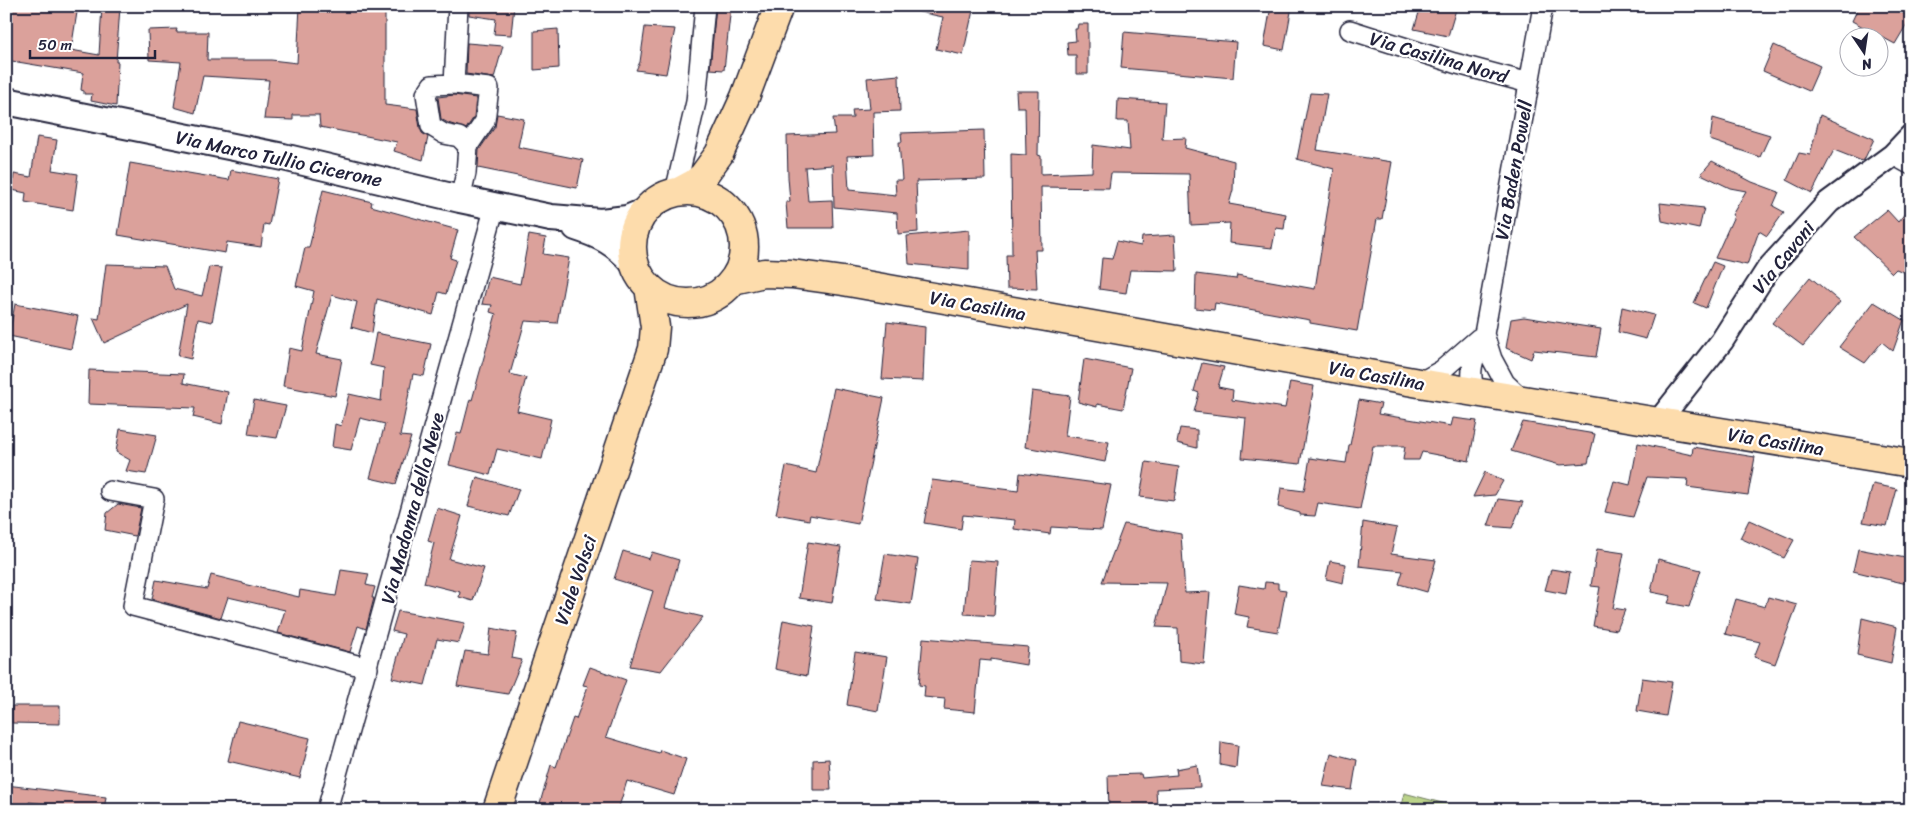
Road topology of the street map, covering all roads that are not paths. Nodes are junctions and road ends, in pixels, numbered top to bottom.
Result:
1 (458, 6) edge
2 (704, 6) edge
3 (779, 6) edge
4 (1543, 6) edge
5 (1350, 30) dead end
6 (1529, 83) junction
7 (454, 84) junction
8 (6, 101) edge
9 (731, 128) junction
10 (1911, 136) edge
11 (468, 146) junction
12 (1902, 160) edge
13 (678, 192) junction
14 (460, 199) junction
15 (495, 206) junction
16 (729, 207) junction
17 (644, 212) junction
18 (552, 218) junction
19 (744, 234) junction
20 (634, 263) junction
21 (733, 280) junction
22 (843, 281) junction
23 (649, 287) junction
24 (712, 297) junction
25 (1484, 334) junction
26 (653, 349) junction
27 (1419, 382) junction
28 (1475, 392) junction
29 (1524, 400) junction
30 (1658, 422) junction
31 (1911, 463) edge
32 (110, 491) dead end
33 (368, 668) junction
34 (327, 810) edge
35 (497, 810) edge

1 - 7 street
2 - 13 street
3 - 9 main road
4 - 6 street, Via Baden Powell
5 - 6 street, Via Casilina Nord
6 - 25 street, Via Baden Powell
7 - 11 street
7 - 11 street
8 - 14 main road, Via Marco Tullio Cicerone
9 - 13 main road
9 - 16 main road
10 - 12 street, Via Cavoni
11 - 14 street
12 - 30 street, Via Cavoni
13 - 16 main road
13 - 17 main road
14 - 15 main road, Via Marco Tullio Cicerone
15 - 18 main road, Via Marco Tullio Cicerone
15 - 33 street, Via Madonna della Neve
16 - 19 main road
17 - 18 main road, Via Marco Tullio Cicerone
17 - 20 main road
18 - 20 main road, Via Marco Tullio Cicerone
19 - 21 main road
19 - 22 main road, Via Casilina
20 - 23 main road
21 - 22 main road, Via Casilina
21 - 24 main road
22 - 27 main road, Via Casilina
23 - 24 main road
23 - 26 main road, Viale Volsci
24 - 26 main road, Viale Volsci
25 - 27 street
25 - 28 street, Via Baden Powell
25 - 29 street, Via Baden Powell
26 - 35 main road, Viale Volsci
27 - 28 main road, Via Casilina
28 - 29 main road, Via Casilina
29 - 30 main road, Via Casilina
30 - 31 main road, Via Casilina
32 - 33 street
33 - 34 street, Via Madonna della Neve

